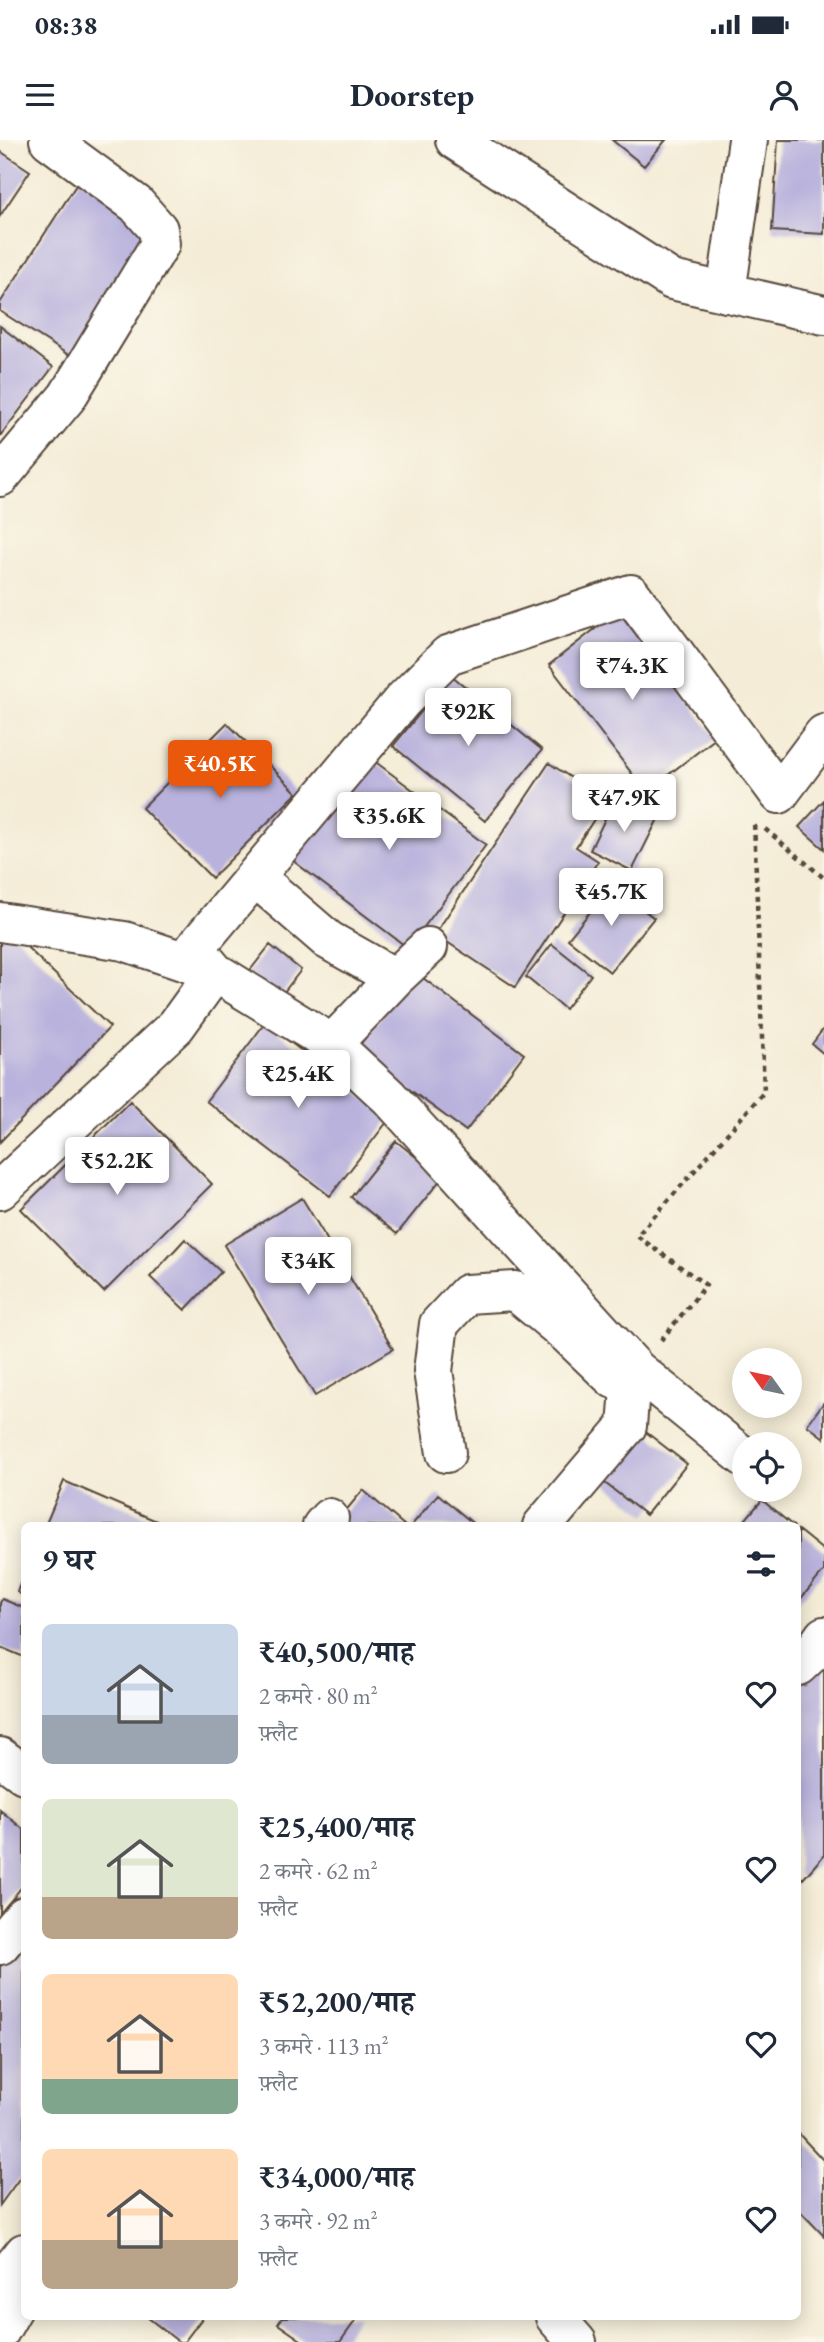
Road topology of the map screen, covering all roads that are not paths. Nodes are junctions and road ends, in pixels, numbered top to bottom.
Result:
1 (49, 140) edge
2 (455, 140) edge
3 (748, 140) edge
4 (726, 293) junction
5 (824, 315) edge
6 (0, 477) edge
7 (824, 734) edge
8 (255, 877) junction
9 (0, 922) edge
10 (428, 947) dead end
11 (215, 972) junction
12 (394, 978) junction
13 (332, 1044) junction
14 (0, 1190) edge
15 (634, 1382) junction
16 (732, 1449) edge
17 (446, 1453) dead end
18 (545, 1522) edge
19 (824, 1636) edge
20 (801, 1663) edge
21 (0, 1757) edge
22 (21, 1772) edge
23 (21, 1920) edge
24 (0, 1945) edge
25 (21, 2257) edge
26 (0, 2283) edge
27 (21, 2294) edge
28 (558, 2320) edge
29 (0, 2331) edge
30 (577, 2342) edge

1 - 6 street
2 - 4 street
3 - 4 street
4 - 5 street
7 - 8 street
8 - 11 street
8 - 12 street
9 - 11 street
10 - 12 street
11 - 13 street
11 - 14 street
12 - 13 street
13 - 15 street
15 - 16 street
15 - 17 street
15 - 18 street
19 - 20 street
21 - 22 street
23 - 24 street
25 - 26 street
27 - 29 street
28 - 30 street

